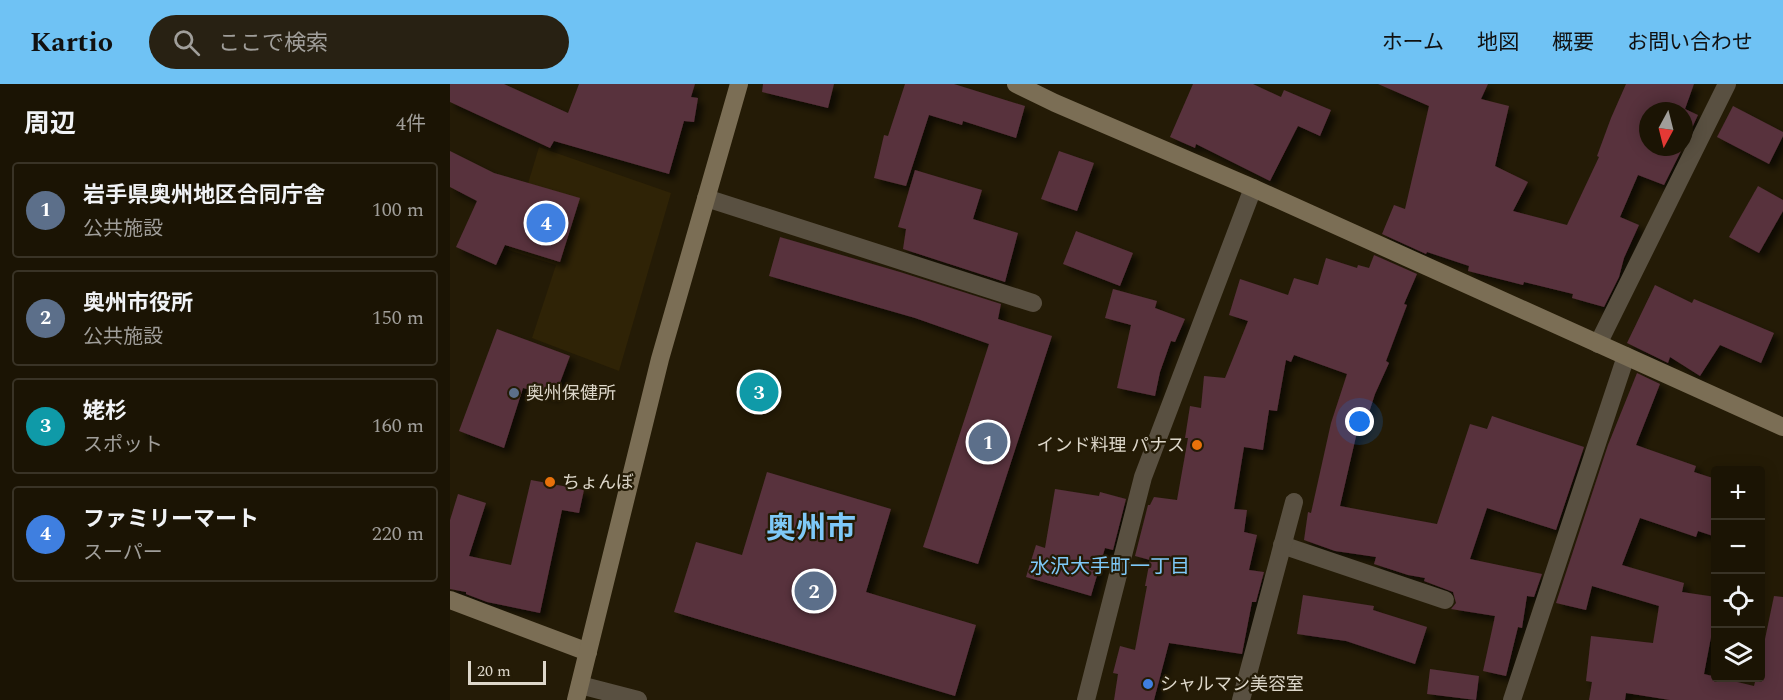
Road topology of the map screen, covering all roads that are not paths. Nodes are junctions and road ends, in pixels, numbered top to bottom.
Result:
1 (739, 84) edge
2 (1016, 84) edge
3 (1727, 84) edge
4 (1253, 188) junction
5 (706, 198) junction
6 (1033, 303) dead end
7 (1598, 344) junction
8 (1626, 356) junction
9 (1783, 427) edge
10 (1294, 502) dead end
11 (1282, 545) junction
12 (450, 600) edge
13 (1445, 600) dead end
14 (588, 652) junction
15 (578, 692) edge
16 (638, 700) edge
17 (1086, 700) edge
18 (1241, 700) edge
19 (1512, 700) edge

1 - 5 street
2 - 4 street
3 - 7 street
4 - 7 street
4 - 17 street
5 - 6 street
5 - 14 street
7 - 8 street
8 - 9 street
8 - 19 street
10 - 11 street
11 - 13 street
11 - 18 street
12 - 14 street
14 - 15 street
15 - 16 street

